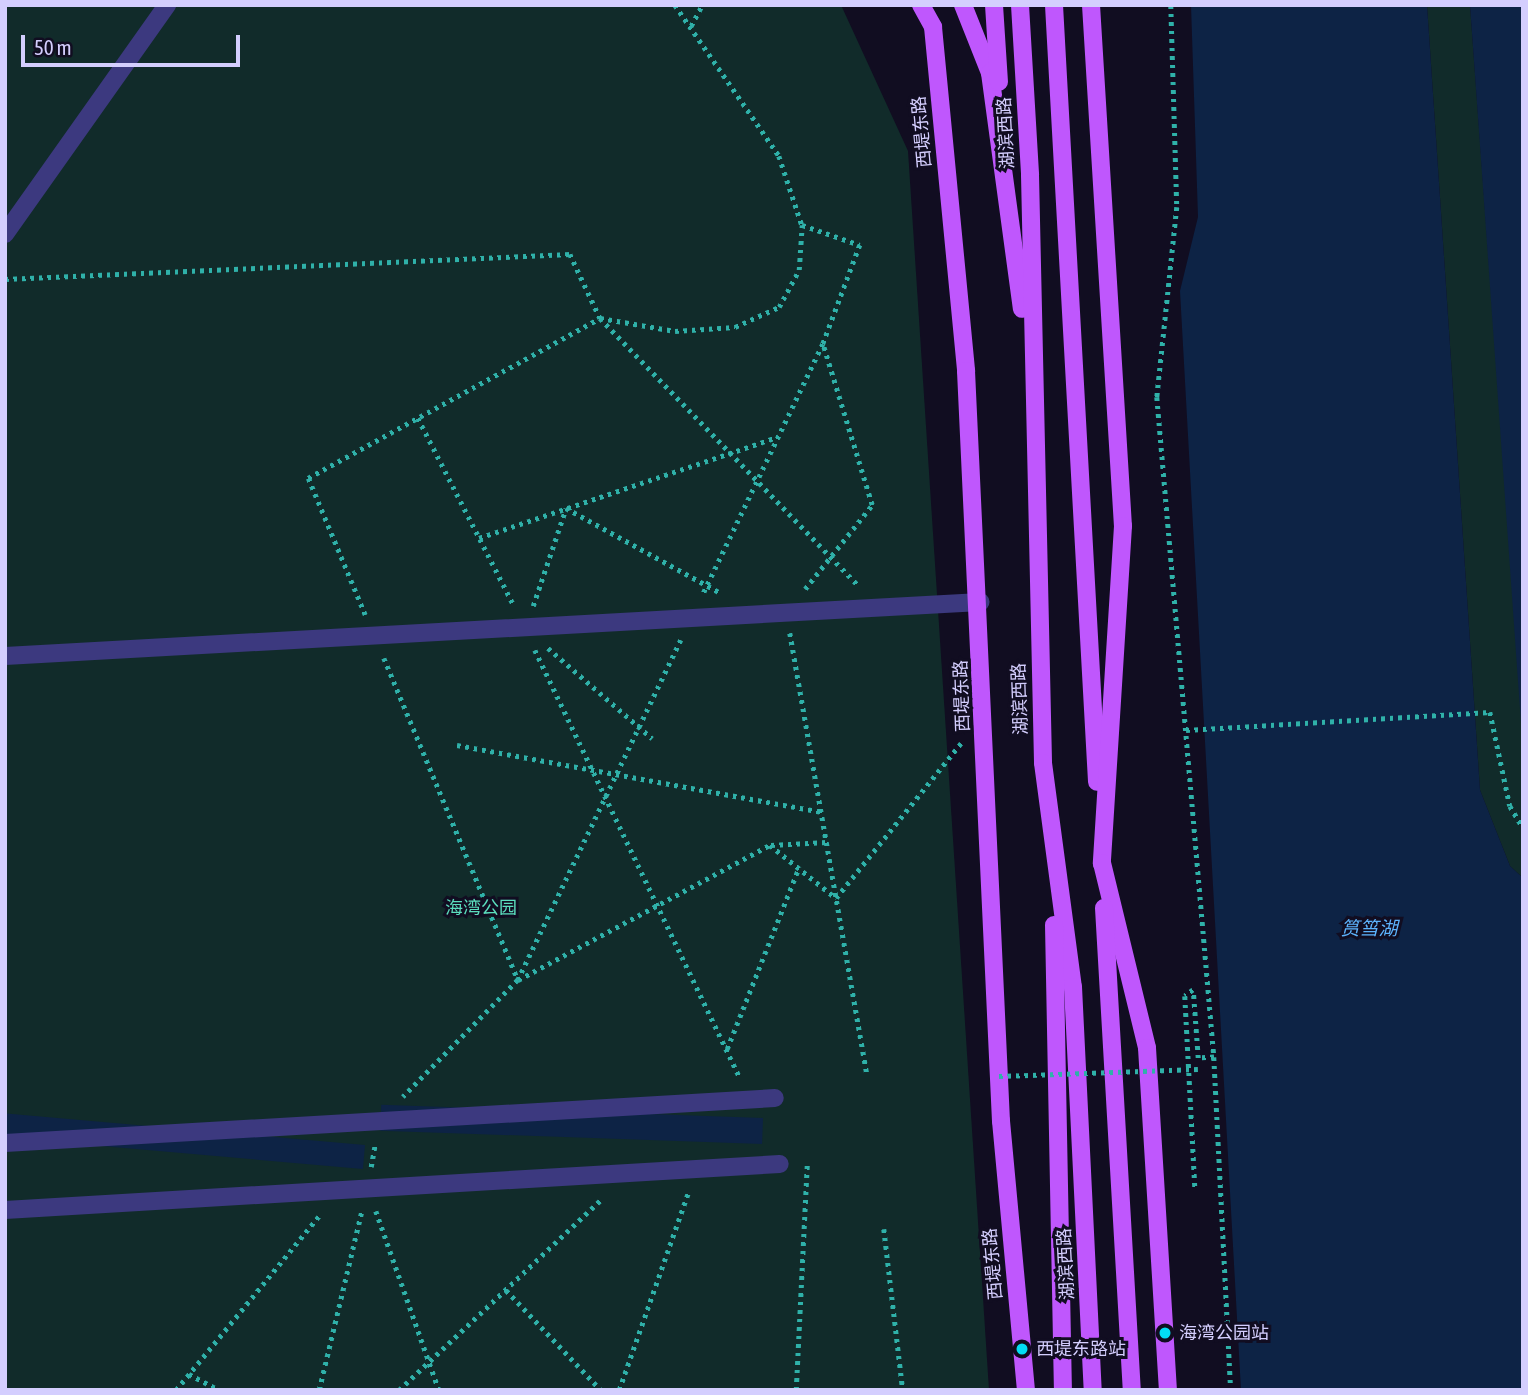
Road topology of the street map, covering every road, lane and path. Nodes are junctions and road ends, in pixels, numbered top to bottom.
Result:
1 (167, 5) edge
2 (675, 5) edge
3 (702, 5) edge
4 (921, 5) edge
5 (932, 5) edge
6 (962, 5) edge
7 (994, 5) edge
8 (1020, 5) edge
9 (1054, 5) edge
10 (1091, 5) edge
11 (1171, 5) edge
12 (691, 26) junction
13 (933, 27) junction
14 (1009, 211) junction
15 (5, 234) edge
16 (5, 279) edge
17 (822, 344) junction
18 (1031, 383) junction
19 (418, 418) dead end
20 (778, 437) junction
21 (730, 452) junction
22 (757, 481) junction
23 (566, 508) junction
24 (479, 538) junction
25 (831, 556) junction
26 (706, 588) junction
27 (729, 595) dead end
28 (981, 602) junction
29 (883, 610) junction
30 (786, 615) junction
31 (691, 620) junction
32 (525, 628) junction
33 (5, 656) edge
34 (984, 715) junction
35 (1186, 730) junction
36 (457, 745) dead end
37 (592, 768) junction
38 (619, 770) junction
39 (606, 797) junction
40 (821, 812) junction
41 (1523, 828) edge
42 (827, 842) junction
43 (770, 845) junction
44 (1102, 863) junction
45 (799, 867) junction
46 (1054, 873) junction
47 (836, 898) junction
48 (658, 905) junction
49 (727, 1050) junction
50 (1214, 1057) junction
51 (1198, 1069) dead end
52 (1189, 1070) junction
53 (867, 1073) dead end
54 (999, 1076) junction
55 (775, 1098) dead end
56 (750, 1099) junction
57 (5, 1143) edge
58 (807, 1162) dead end
59 (780, 1164) dead end
60 (697, 1169) junction
61 (630, 1173) junction
62 (367, 1188) junction
63 (340, 1190) junction
64 (1195, 1190) dead end
65 (5, 1210) edge
66 (884, 1229) dead end
67 (506, 1290) junction
68 (429, 1362) junction
69 (189, 1374) junction
70 (176, 1390) edge
71 (219, 1390) edge
72 (319, 1390) edge
73 (399, 1390) edge
74 (439, 1390) edge
75 (601, 1390) edge
76 (619, 1390) edge
77 (796, 1390) edge
78 (903, 1390) edge
79 (1026, 1390) edge
80 (1063, 1390) edge
81 (1093, 1390) edge
82 (1132, 1390) edge
83 (1168, 1390) edge
84 (1230, 1390) edge

1 - 15 street
2 - 12 path
3 - 12 path
4 - 13 main road, 西堤东路
5 - 13 main road
6 - 14 main road
7 - 14 main road
8 - 18 main road, 湖滨西路
9 - 44 main road
10 - 44 main road
11 - 35 path
12 - 17 path
13 - 28 main road, 西堤东路
14 - 18 main road
16 - 21 path
17 - 20 path
17 - 25 path
18 - 46 main road, 湖滨西路
19 - 24 path
20 - 21 path
20 - 22 path
21 - 22 path
21 - 23 path
22 - 25 path
22 - 26 path
23 - 24 path
23 - 26 path
24 - 32 path
25 - 29 path
25 - 30 path
26 - 27 path
26 - 31 path
28 - 29 street
28 - 34 main road, 西堤东路
29 - 30 street
30 - 31 street
30 - 40 path
31 - 32 street
31 - 38 path
32 - 33 street
32 - 37 path
34 - 47 path
34 - 54 main road, 西堤东路
35 - 41 path
35 - 50 path
36 - 37 path
37 - 38 path
37 - 39 path
38 - 39 path
38 - 40 path
39 - 48 path
39 - 48 path
40 - 42 path
42 - 43 path
42 - 47 path
43 - 45 path
43 - 48 path
44 - 82 main road
44 - 83 main road
45 - 47 path
45 - 49 path
46 - 80 main road
46 - 81 main road, 湖滨西路
47 - 53 path
48 - 49 path
49 - 56 path
50 - 52 path
50 - 84 path
51 - 52 path, bridge
52 - 54 path, bridge
52 - 64 path
54 - 79 main road, 西堤东路
55 - 56 street
56 - 57 street
58 - 77 path
59 - 60 street
60 - 61 street
60 - 76 path
61 - 62 street
61 - 67 path
62 - 63 street
62 - 68 path
62 - 72 path
63 - 65 street
63 - 69 path
66 - 78 path
67 - 68 path
67 - 75 path
68 - 73 path
68 - 74 path
69 - 70 path
69 - 71 path

